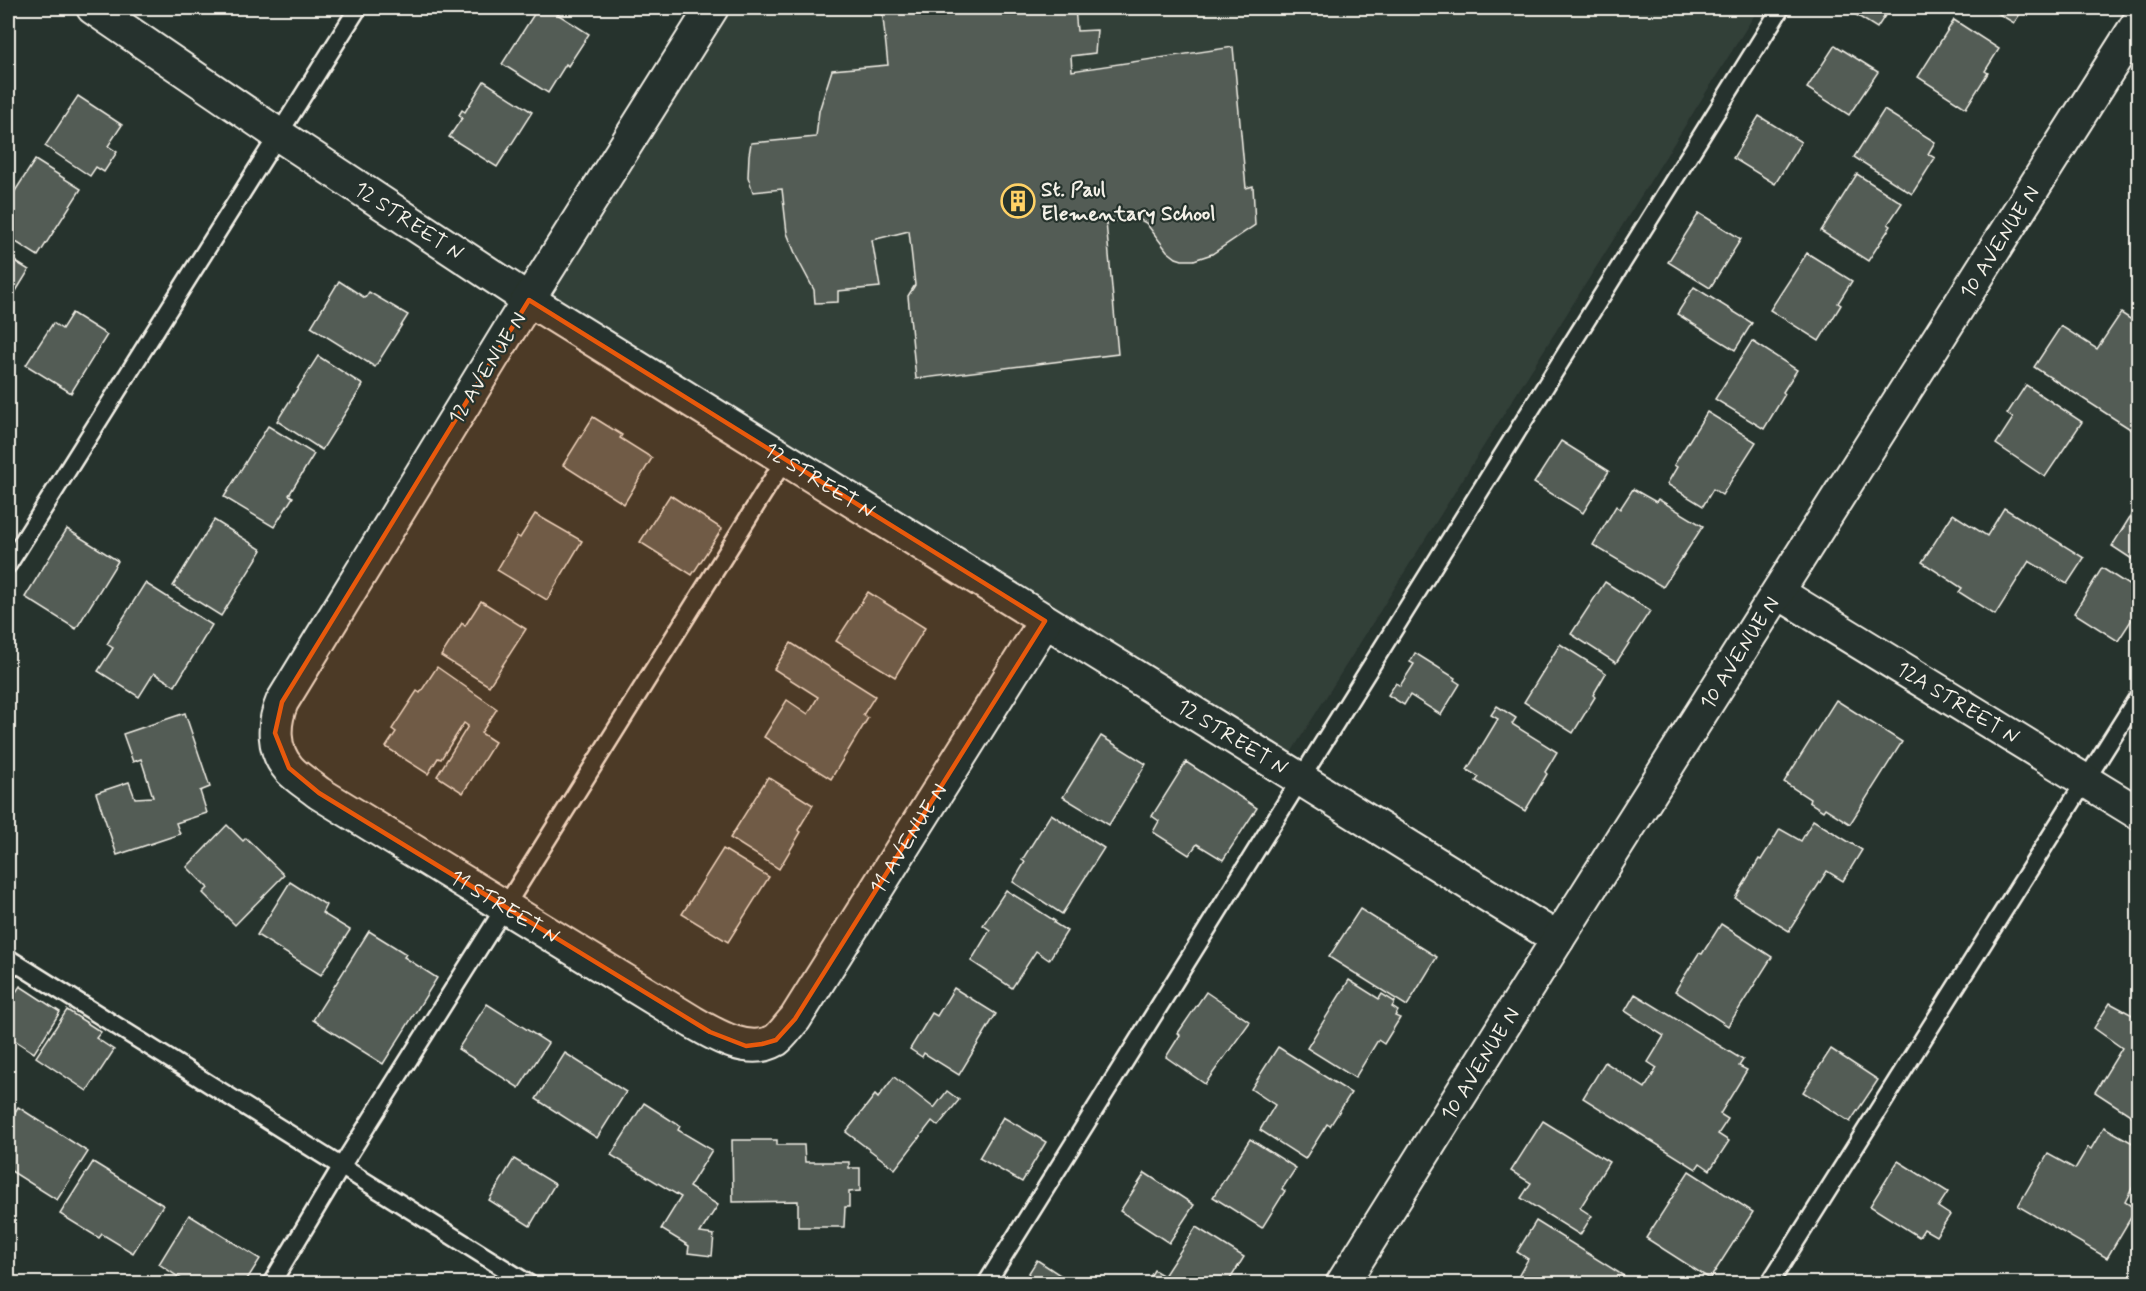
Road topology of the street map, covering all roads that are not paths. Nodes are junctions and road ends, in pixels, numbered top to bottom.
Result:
1 (93, 8) edge
2 (358, 8) edge
3 (712, 8) edge
4 (1781, 8) edge
5 (2139, 23) edge
6 (279, 135) junction
7 (529, 300) junction
8 (785, 459) junction
9 (8, 565) edge
10 (1779, 593) junction
11 (1045, 621) junction
12 (2139, 697) edge
13 (275, 733) joint
14 (1300, 778) junction
15 (2086, 781) junction
16 (2139, 813) edge
17 (505, 907) junction
18 (1558, 939) junction
19 (8, 958) edge
20 (762, 1044) joint
21 (341, 1167) junction
22 (271, 1284) edge
23 (529, 1284) edge
24 (986, 1284) edge
25 (1342, 1284) edge
26 (1769, 1284) edge

1 - 6 street, 12 STREET N
2 - 6 lane
3 - 7 street, 12 AVENUE N
4 - 14 lane
5 - 10 street, 10 AVENUE N
6 - 7 street, 12 STREET N
6 - 9 lane
7 - 8 street, 12 STREET N
7 - 13 street, 12 AVENUE N
8 - 11 street, 12 STREET N
8 - 17 lane
10 - 15 street, 12A STREET N
10 - 18 street, 10 AVENUE N
11 - 14 street, 12 STREET N
11 - 20 street, 11 AVENUE N
12 - 15 lane
13 - 17 street, 11 STREET N
14 - 18 street, 12 STREET N
14 - 24 lane
15 - 16 street, 12A STREET N
15 - 26 lane
17 - 20 street, 11 STREET N
17 - 21 lane
18 - 25 street, 10 AVENUE N
19 - 21 lane
21 - 22 lane
21 - 23 lane

